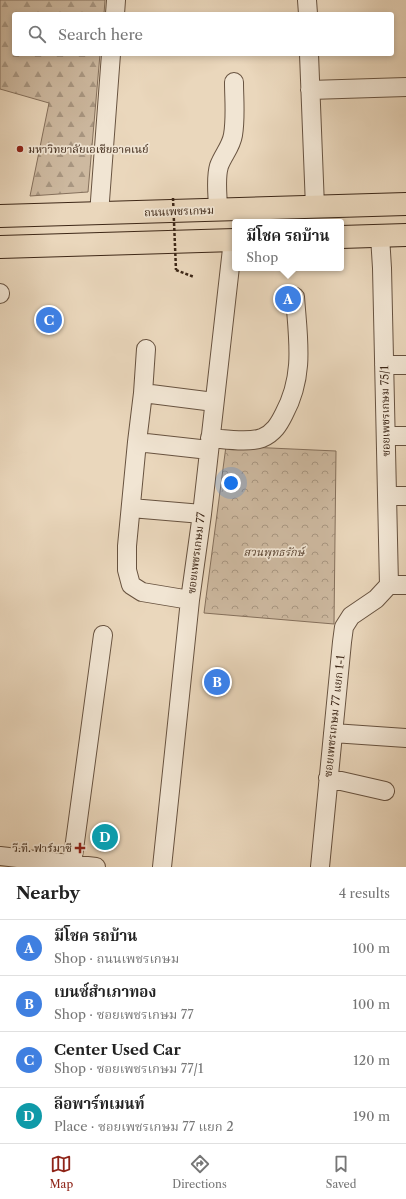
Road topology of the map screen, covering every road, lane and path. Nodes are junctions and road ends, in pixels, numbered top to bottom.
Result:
1 (116, 0) edge
2 (307, 0) edge
3 (115, 12) edge
4 (308, 12) edge
5 (111, 56) edge
6 (309, 56) edge
7 (234, 82) dead end
8 (406, 87) edge
9 (310, 90) junction
10 (173, 198) dead end
11 (406, 204) edge
12 (315, 207) junction
13 (218, 210) junction
14 (78, 214) junction
15 (99, 214) junction
16 (0, 216) edge
17 (406, 235) edge
18 (380, 236) junction
19 (344, 237) edge
20 (232, 240) edge
21 (78, 244) junction
22 (0, 247) edge
23 (232, 256) edge
24 (194, 278) dead end
25 (295, 297) dead end
26 (146, 349) dead end
27 (384, 365) junction
28 (406, 365) edge
29 (143, 393) junction
30 (214, 402) junction
31 (386, 436) junction
32 (406, 436) edge
33 (137, 442) junction
34 (210, 444) junction
35 (387, 496) junction
36 (406, 496) edge
37 (131, 508) junction
38 (202, 514) junction
39 (397, 585) edge
40 (190, 600) junction
41 (103, 635) dead end
42 (333, 732) junction
43 (406, 738) edge
44 (328, 778) junction
45 (385, 791) dead end
46 (0, 856) edge
47 (72, 864) junction
48 (96, 867) edge
49 (162, 867) edge
50 (320, 867) edge

1 - 3 street
2 - 4 street
5 - 15 street
6 - 9 street
7 - 13 street
8 - 9 street
9 - 12 street
10 - 24 path, bridge
11 - 12 main road, ถนนเพชรเกษม
12 - 13 main road, ถนนเพชรเกษม
13 - 15 main road, ถนนเพชรเกษม
14 - 15 main road, ถนนเพชรเกษม
14 - 16 main road, ถนนเพชรเกษม
14 - 21 main road
17 - 18 main road
18 - 19 main road
18 - 27 street, ซอยเพชรเกษม 75/1
20 - 21 main road
21 - 22 main road
23 - 30 street, ซอยเพชรเกษม 77
25 - 34 street
26 - 29 street
27 - 28 street
27 - 31 street, ซอยเพชรเกษม 75/1
29 - 30 street
29 - 33 street
30 - 34 street, ซอยเพชรเกษม 77
31 - 32 street
31 - 35 street, ซอยเพชรเกษม 75/1
33 - 34 street
33 - 37 street
34 - 38 street, ซอยเพชรเกษม 77
35 - 36 street
35 - 39 street, ซอยเพชรเกษม 75/1
37 - 38 street
37 - 40 street
38 - 40 street, ซอยเพชรเกษม 77
39 - 42 street, ซอยเพชรเกษม 77 แยก 1-1
40 - 49 street, ซอยเพชรเกษม 77
41 - 47 street
42 - 43 street
42 - 44 street, ซอยเพชรเกษม 77 แยก 1-1
44 - 45 street
44 - 50 street, ซอยเพชรเกษม 77 แยก 1-1
46 - 47 street
47 - 48 street

